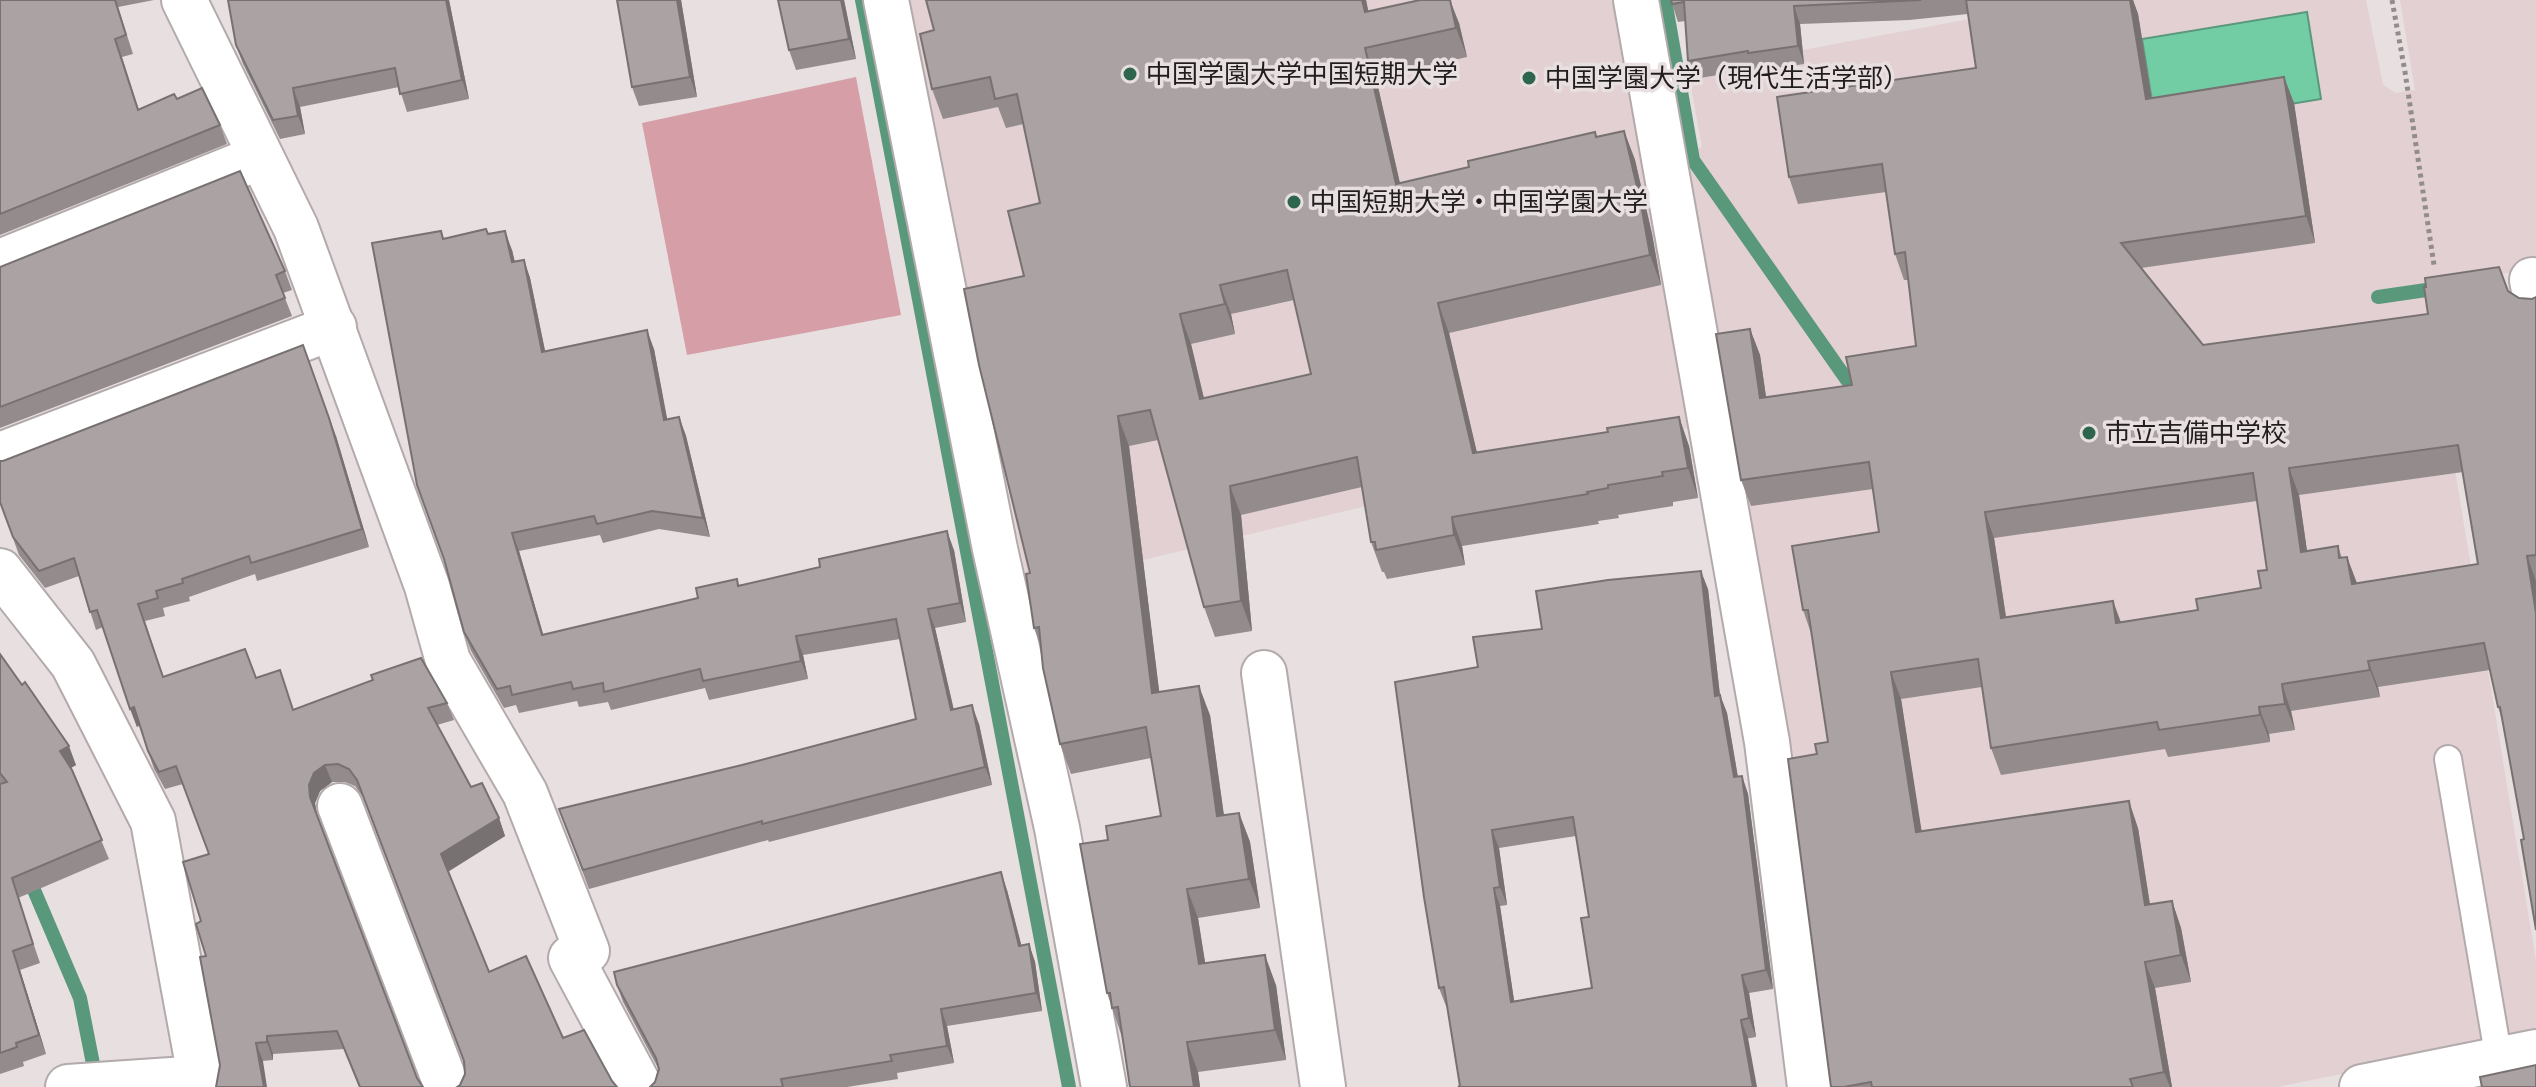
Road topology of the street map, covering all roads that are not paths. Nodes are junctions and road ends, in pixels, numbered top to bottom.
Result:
1 (184, 0) edge
2 (886, 0) edge
3 (1636, 0) edge
4 (260, 157) junction
5 (0, 262) edge
6 (334, 327) junction
7 (0, 455) edge
8 (0, 571) edge
9 (1264, 673) dead end
10 (2448, 759) dead end
11 (340, 806) dead end
12 (2518, 1056) edge
13 (201, 1082) edge
14 (95, 1086) edge
15 (68, 1087) edge
16 (447, 1087) edge
17 (640, 1087) edge
18 (1104, 1087) edge
19 (1323, 1087) edge
20 (1810, 1087) edge
21 (2362, 1087) edge

1 - 4 street
2 - 18 street
3 - 20 street
4 - 5 street
4 - 6 street
6 - 7 street
6 - 17 street
8 - 13 street
9 - 19 street
10 - 12 lane
11 - 16 street
12 - 21 street
13 - 14 street
14 - 15 street

